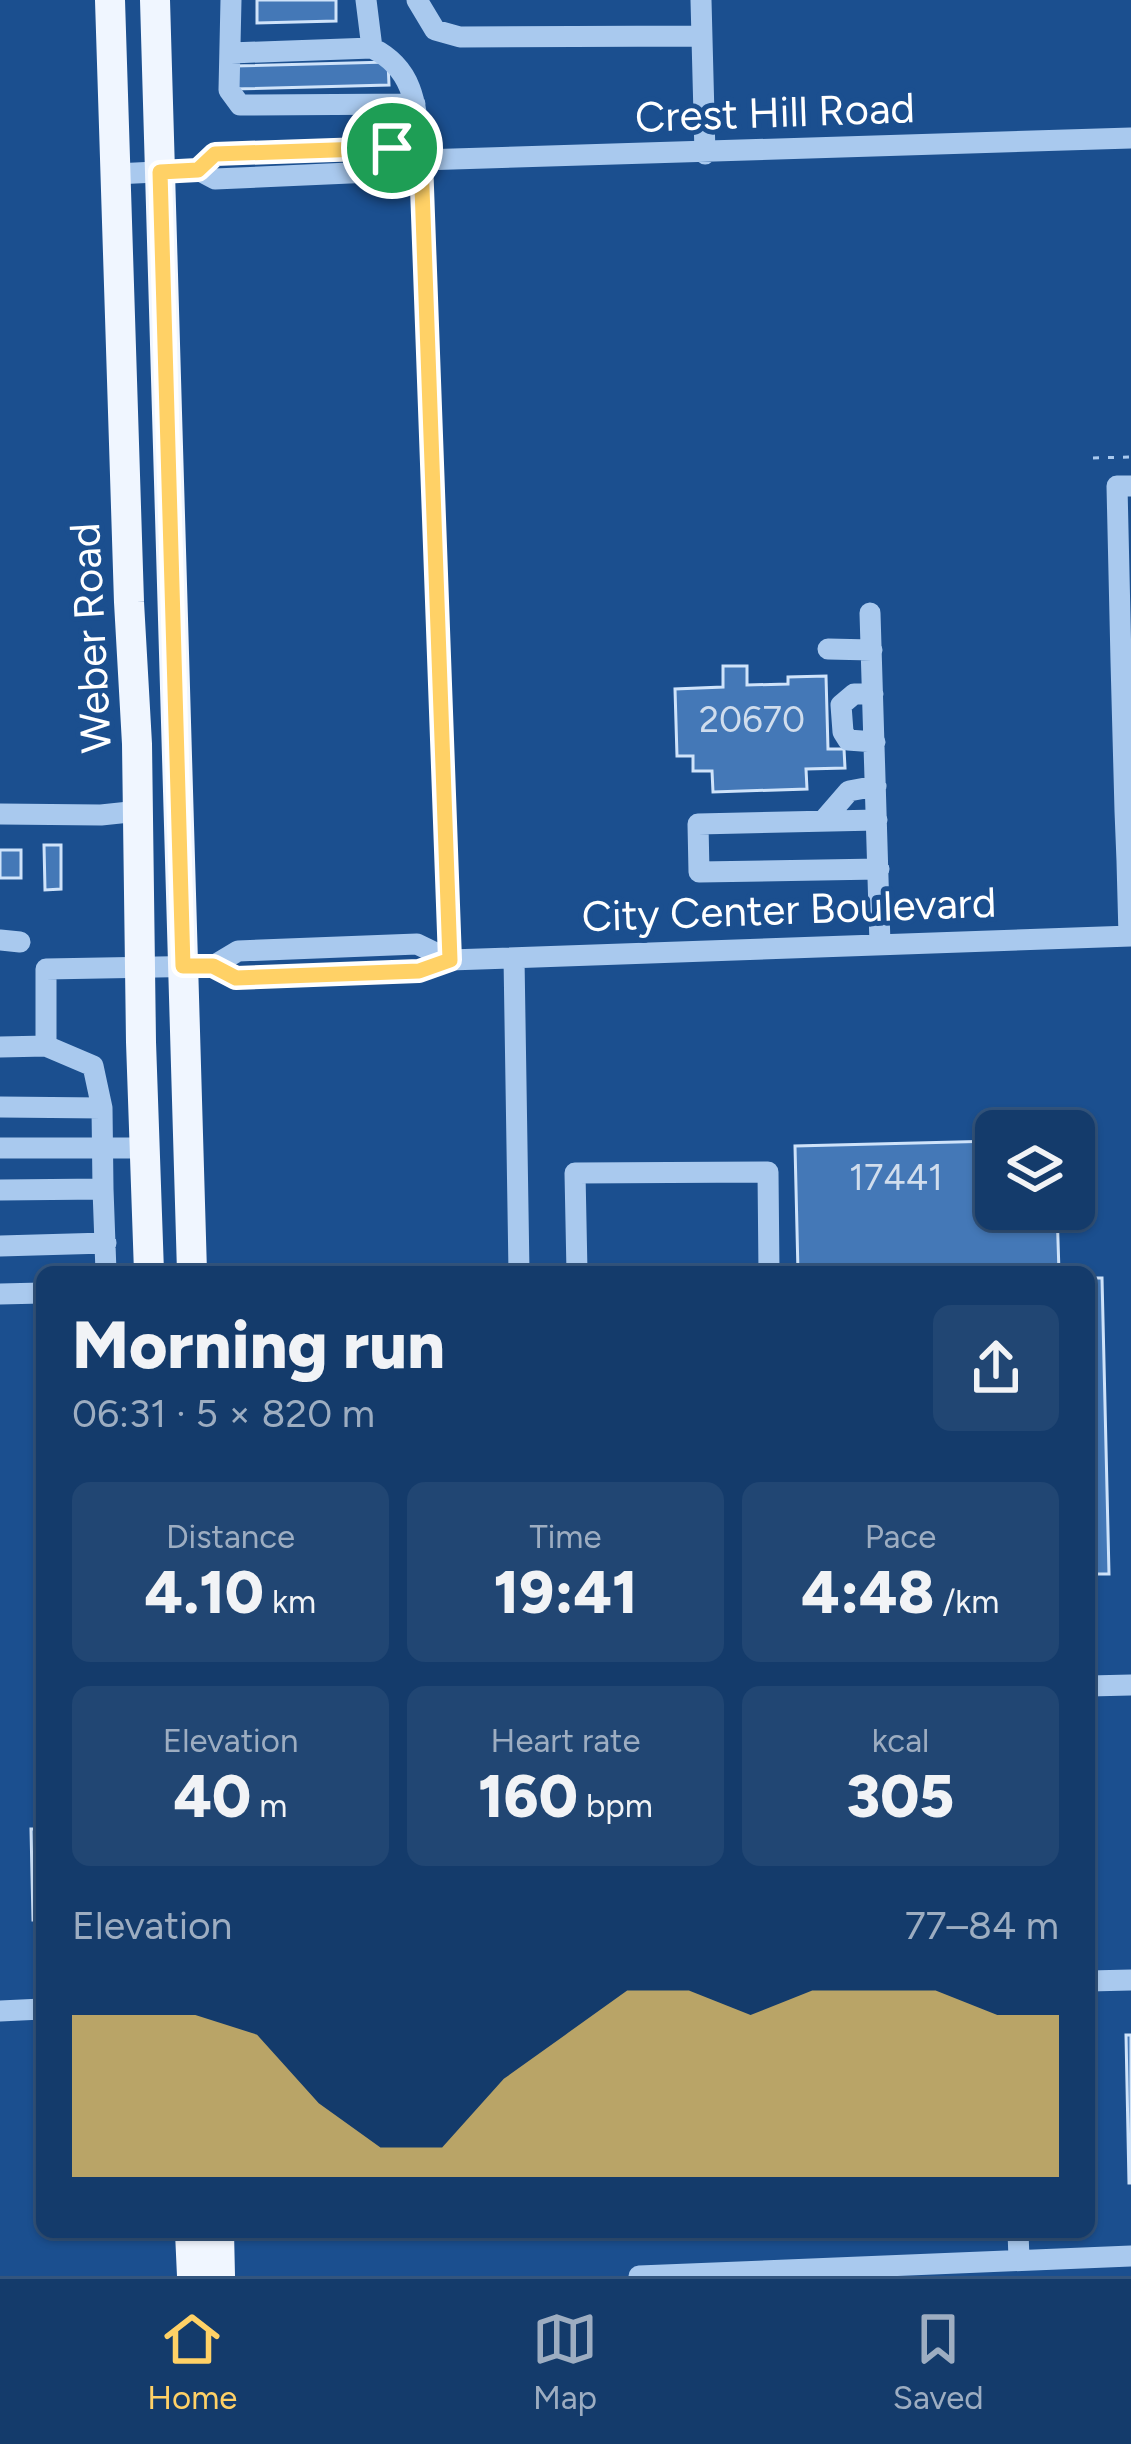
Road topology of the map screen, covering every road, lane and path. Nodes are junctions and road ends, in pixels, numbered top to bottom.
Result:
1 (110, 0) edge
2 (154, 0) edge
3 (231, 0) edge
4 (366, 0) edge
5 (417, 0) edge
6 (700, 0) edge
7 (702, 36) junction
8 (372, 48) junction
9 (231, 53) junction
10 (415, 104) junction
11 (1131, 138) edge
12 (705, 154) junction
13 (421, 160) junction
14 (160, 172) junction
15 (116, 174) junction
16 (1131, 457) edge
17 (1094, 458) dead end
18 (1131, 486) edge
19 (871, 613) dead end
20 (828, 650) dead end
21 (872, 650) junction
22 (1126, 661) edge
23 (873, 694) junction
24 (874, 742) junction
25 (876, 786) junction
26 (139, 811) junction
27 (1128, 811) edge
28 (0, 814) edge
29 (877, 820) junction
30 (823, 821) junction
31 (1129, 861) edge
32 (879, 869) junction
33 (1130, 936) edge
34 (880, 944) junction
35 (514, 958) junction
36 (450, 960) junction
37 (198, 966) junction
38 (140, 968) junction
39 (46, 1046) junction
40 (0, 1047) edge
41 (0, 1107) edge
42 (102, 1108) junction
43 (104, 1147) junction
44 (0, 1148) edge
45 (143, 1148) junction
46 (103, 1189) junction
47 (0, 1190) edge
48 (106, 1243) junction
49 (0, 1246) edge
50 (106, 1266) edge
51 (149, 1266) edge
52 (192, 1266) edge
53 (519, 1266) edge
54 (577, 1266) edge
55 (769, 1266) edge
56 (36, 1293) edge
57 (0, 1294) edge
58 (1131, 1684) edge
59 (1095, 1686) edge
60 (1131, 1980) edge
61 (1095, 1981) edge
62 (36, 2009) edge
63 (0, 2011) edge
64 (190, 2238) edge
65 (219, 2238) edge
66 (1018, 2238) edge
67 (1131, 2256) edge
68 (1019, 2259) junction
69 (191, 2276) edge
70 (220, 2276) edge
71 (639, 2276) edge

1 - 15 main road, Weber Road
2 - 14 main road, Weber Road
3 - 9 street
4 - 8 street
5 - 7 street
6 - 7 street
7 - 12 street
8 - 9 street
8 - 10 street
9 - 10 street
10 - 13 street
11 - 12 street, Crest Hill Road
12 - 13 street, Crest Hill Road
13 - 14 street, Crest Hill Road
13 - 36 street
14 - 15 street, Crest Hill Road
14 - 37 main road, Weber Road
15 - 26 main road, Weber Road
16 - 17 path
18 - 22 street
19 - 21 street
20 - 21 street
21 - 23 street
22 - 27 street
23 - 24 street
23 - 24 street
24 - 25 street
25 - 29 street
25 - 30 street
26 - 28 street
26 - 38 main road, Weber Road
27 - 31 street
29 - 30 street
29 - 32 street
30 - 32 street
31 - 33 street
32 - 34 street
33 - 34 street, City Center Boulevard
34 - 35 street, City Center Boulevard
35 - 36 street, City Center Boulevard
35 - 53 street
36 - 37 street, City Center Boulevard
37 - 38 street, City Center Boulevard
37 - 52 main road, Weber Road
38 - 39 street, City Center Boulevard
38 - 45 main road, Weber Road
39 - 40 street
39 - 42 street
41 - 42 street
42 - 43 street
43 - 44 street
43 - 45 street
43 - 46 street
45 - 51 main road, Weber Road
46 - 47 street
46 - 48 street
48 - 49 street
48 - 50 street
54 - 55 street
56 - 57 street
58 - 59 street
60 - 61 street
62 - 63 street
64 - 69 main road
65 - 70 main road
66 - 68 street
67 - 68 street
68 - 71 street

